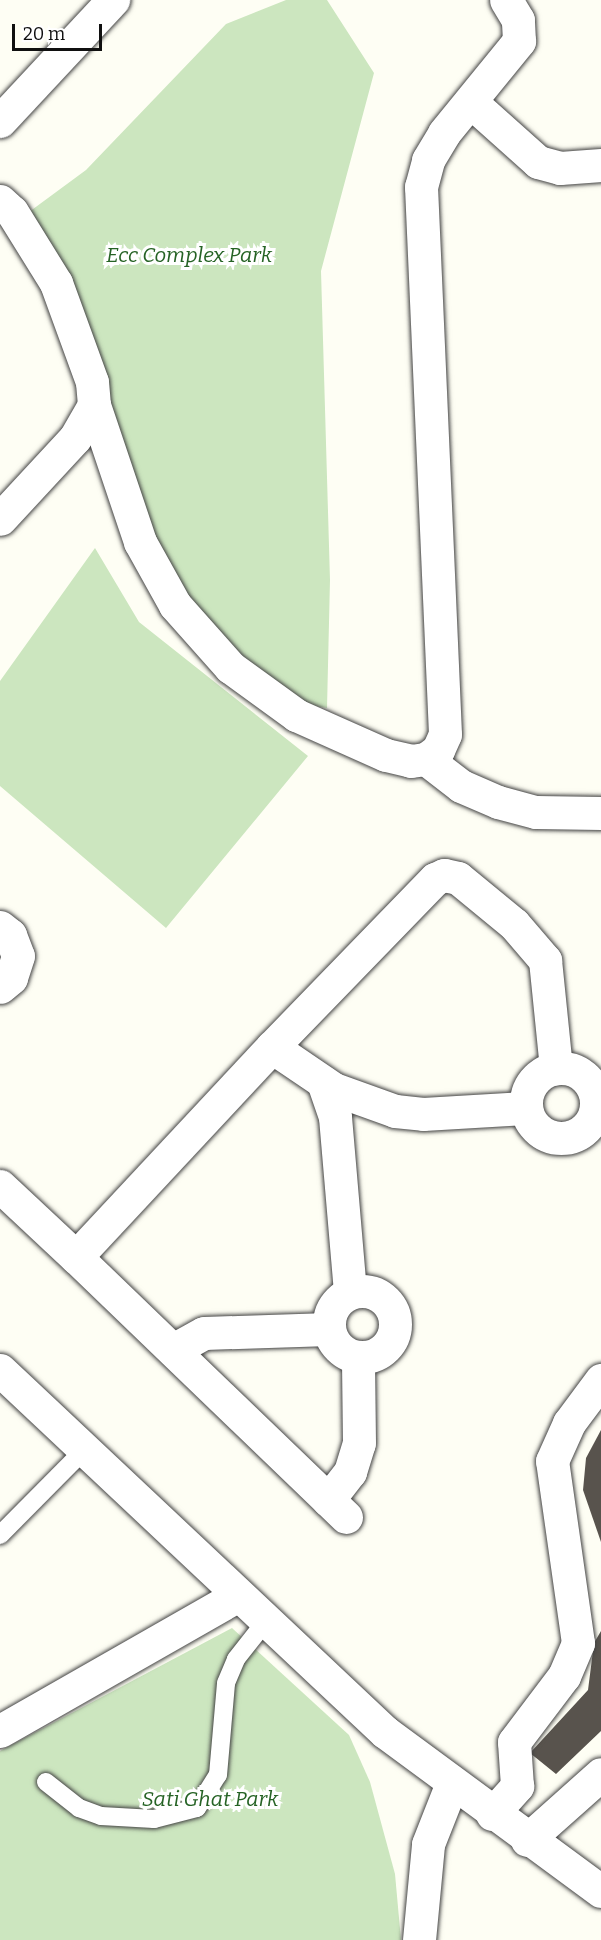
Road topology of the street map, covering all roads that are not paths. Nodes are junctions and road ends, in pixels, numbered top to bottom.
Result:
1 (113, 0) edge
2 (506, 0) edge
3 (471, 102) junction
4 (0, 121) edge
5 (601, 165) edge
6 (0, 201) edge
7 (94, 405) junction
8 (0, 519) edge
9 (426, 759) junction
10 (601, 813) edge
11 (0, 927) edge
12 (0, 987) edge
13 (272, 1047) junction
14 (556, 1068) junction
15 (323, 1082) junction
16 (525, 1108) junction
17 (0, 1186) edge
18 (76, 1257) junction
19 (350, 1292) junction
20 (329, 1329) junction
21 (173, 1350) junction
22 (358, 1357) junction
23 (0, 1370) edge
24 (601, 1380) edge
25 (84, 1450) junction
26 (0, 1535) edge
27 (238, 1595) junction
28 (266, 1621) junction
29 (0, 1731) edge
30 (599, 1778) edge
31 (46, 1782) dead end
32 (452, 1783) junction
33 (492, 1814) junction
34 (527, 1840) junction
35 (601, 1891) edge
36 (418, 1940) edge

1 - 4 street
2 - 3 street
3 - 5 street
3 - 9 street
6 - 7 street
7 - 8 street
7 - 9 street
9 - 10 street
11 - 12 street
13 - 14 street
13 - 15 street
13 - 18 street
14 - 16 street
14 - 16 street
15 - 16 street
15 - 19 street
17 - 18 street
18 - 21 street
19 - 20 street
19 - 22 street
20 - 21 street
20 - 22 street
21 - 22 street
23 - 25 street
24 - 33 street
25 - 26 lane
25 - 27 street
27 - 28 street
27 - 29 street
28 - 31 lane
28 - 32 street
30 - 34 street
32 - 33 street
32 - 36 street
33 - 34 street
34 - 35 street

